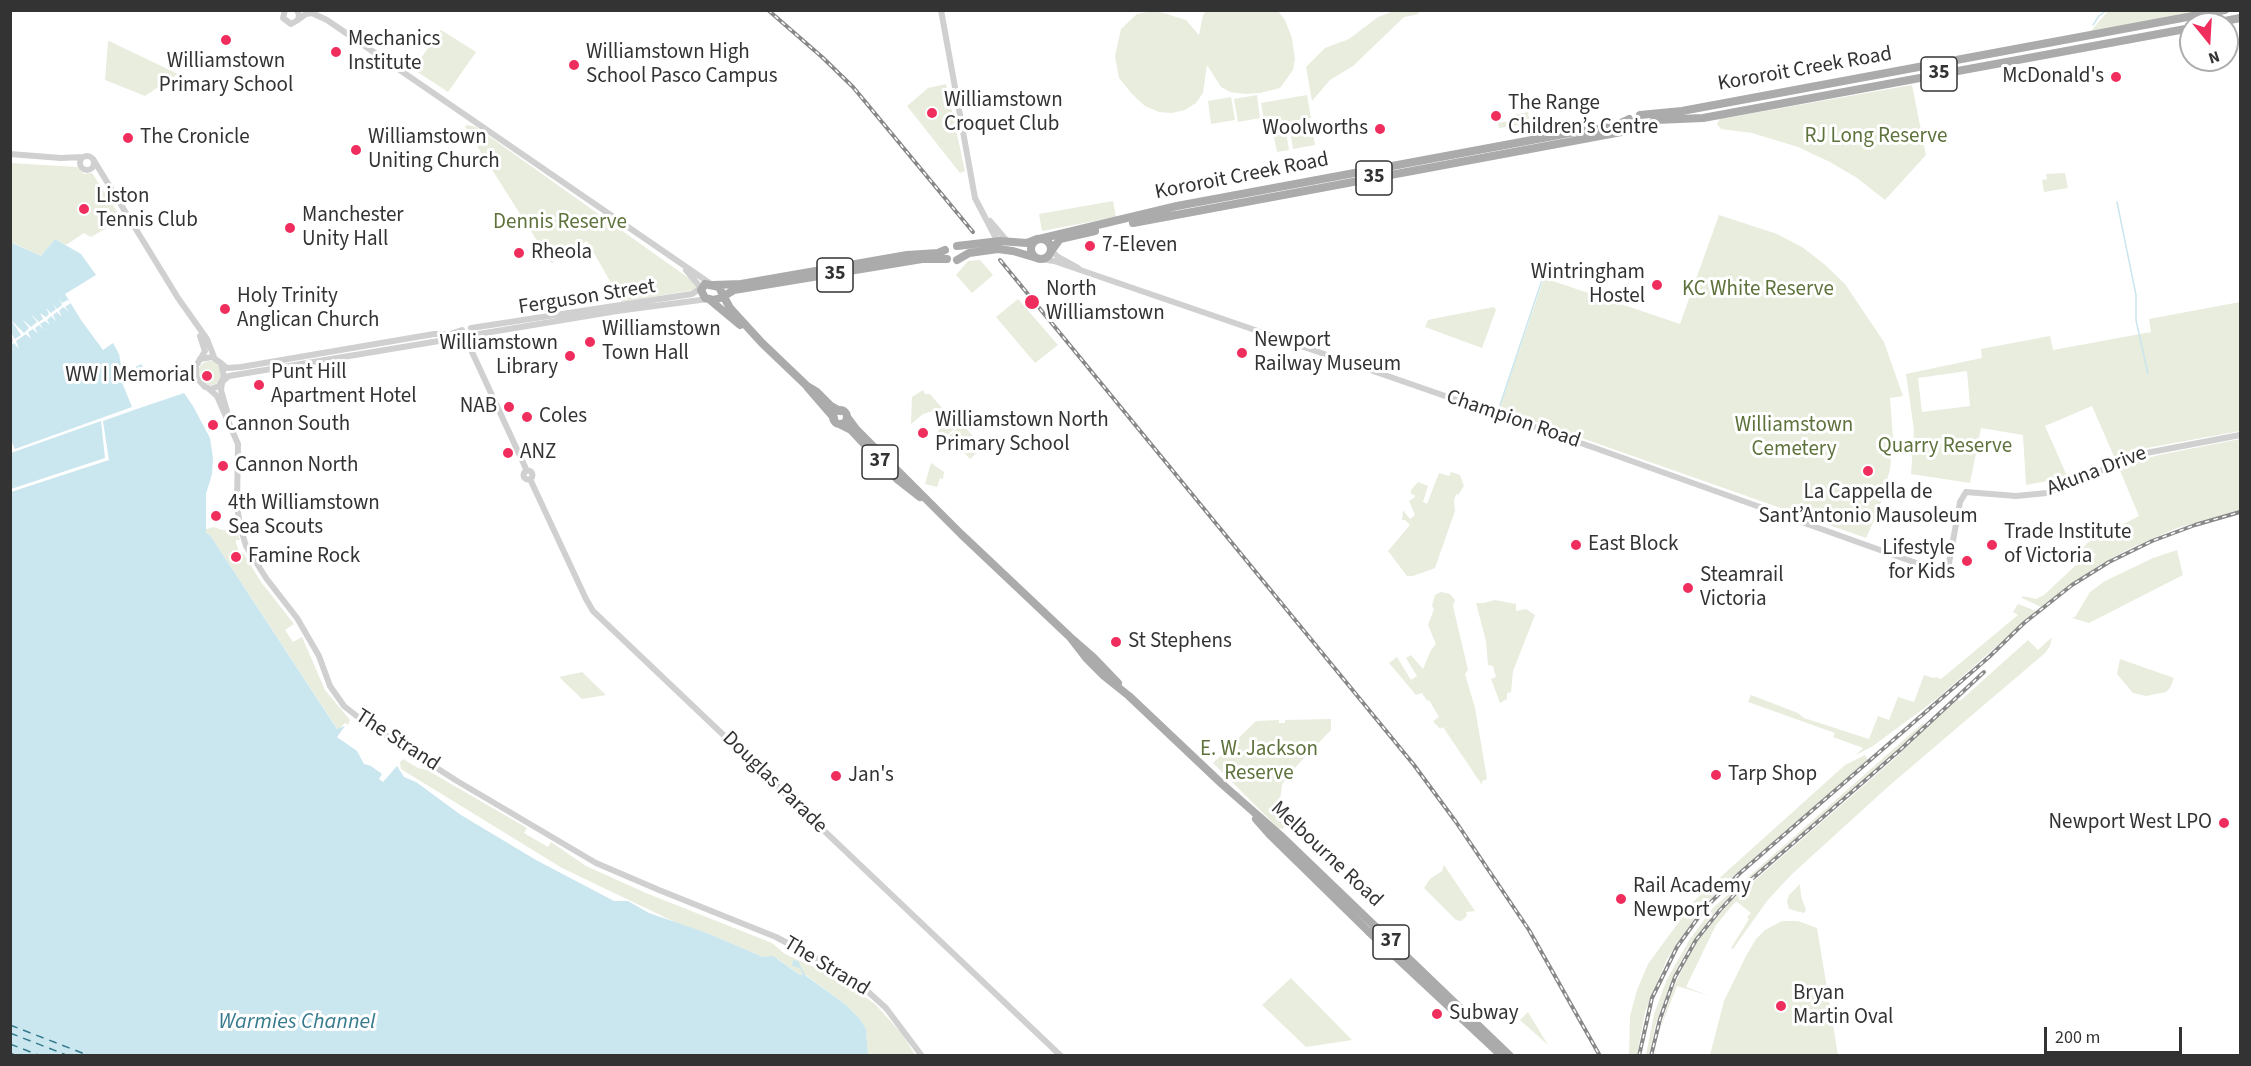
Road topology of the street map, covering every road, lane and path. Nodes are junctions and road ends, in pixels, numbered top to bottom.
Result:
1 (297, 10) edge
2 (941, 10) edge
3 (2225, 10) edge
4 (313, 11) edge
5 (284, 12) edge
6 (299, 19) junction
7 (2179, 29) edge
8 (2050, 43) junction
9 (2027, 47) junction
10 (2052, 53) junction
11 (2033, 57) junction
12 (1640, 115) junction
13 (1629, 119) junction
14 (1642, 128) junction
15 (1632, 130) junction
16 (10, 154) edge
17 (83, 157) junction
18 (61, 158) junction
19 (93, 159) junction
20 (1407, 163) junction
21 (84, 168) junction
22 (1418, 170) junction
23 (107, 181) junction
24 (1172, 211) junction
25 (987, 219) junction
26 (1038, 239) junction
27 (1007, 241) junction
28 (997, 242) junction
29 (957, 246) junction
30 (945, 250) junction
31 (1004, 250) junction
32 (1052, 250) junction
33 (1040, 259) junction
34 (947, 260) junction
35 (957, 260) junction
36 (682, 265) junction
37 (1078, 268) junction
38 (833, 271) junction
39 (712, 284) junction
40 (701, 288) junction
41 (724, 297) junction
42 (709, 300) junction
43 (196, 326) junction
44 (467, 335) junction
45 (762, 343) junction
46 (214, 357) junction
47 (200, 359) junction
48 (222, 364) junction
49 (222, 382) junction
50 (807, 386) junction
51 (208, 388) junction
52 (840, 411) junction
53 (847, 417) junction
54 (836, 421) junction
55 (230, 423) junction
56 (2241, 435) edge
57 (900, 476) junction
58 (1947, 574) joint
59 (1388, 944) junction
60 (922, 1056) edge
61 (1061, 1056) edge
62 (1502, 1056) edge
63 (1510, 1056) edge

1 - 6 street
2 - 25 street
3 - 8 main road, Kororoit Creek Road / 35
4 - 6 street
4 - 36 street
5 - 6 street
7 - 10 main road, Kororoit Creek Road / 35
8 - 9 main road, Kororoit Creek Road / 35
8 - 10 main road
9 - 11 main road
9 - 12 main road, Kororoit Creek Road / 35
10 - 11 main road, Kororoit Creek Road / 35
11 - 14 main road, Kororoit Creek Road / 35
12 - 13 main road, 35
12 - 14 main road
13 - 15 main road
13 - 20 main road, Kororoit Creek Road / 35
14 - 15 main road, 35
15 - 22 main road, Kororoit Creek Road / 35
16 - 18 street
17 - 18 street
17 - 19 street
17 - 21 street
18 - 21 street
19 - 21 street
19 - 23 street
20 - 22 main road
20 - 24 main road, Kororoit Creek Road / 35
21 - 23 street
22 - 24 main road, Kororoit Creek Road / 35
23 - 43 street
24 - 26 main road, Kororoit Creek Road / 35
24 - 32 main road, Kororoit Creek Road / 35
25 - 27 street
25 - 28 street
26 - 27 main road, 35
26 - 32 main road
26 - 33 main road
27 - 28 main road, 35
28 - 29 main road, 35
28 - 31 street
29 - 30 main road, 35
29 - 35 main road
30 - 34 main road
30 - 38 main road, 35
31 - 33 main road, 35
31 - 35 main road, 35
32 - 33 main road, 35
32 - 37 street, Champion Road
33 - 37 street, Champion Road
34 - 35 main road, 35
34 - 38 main road, 35
36 - 39 street
36 - 40 street
37 - 58 street, Champion Road
38 - 39 main road, 35
38 - 41 main road, 35
39 - 40 main road, 35
39 - 41 main road, Melbourne Road
40 - 42 main road, Melbourne Road
40 - 44 street, Ferguson Street / 35
41 - 42 main road, 35
41 - 45 main road, Melbourne Road / 37
42 - 44 street, Ferguson Street / 35
42 - 45 main road, Melbourne Road / 37
43 - 46 street
43 - 47 street
44 - 48 street, Ferguson Street
44 - 49 street, Ferguson Street
44 - 61 street, Douglas Parade
45 - 50 main road, Melbourne Road / 37
46 - 47 street
46 - 48 street
47 - 51 street
48 - 49 street
49 - 51 street
49 - 55 street, The Strand
50 - 52 main road, Melbourne Road / 37
50 - 54 main road, Melbourne Road / 37
51 - 55 street, The Strand
52 - 53 main road, 37
52 - 54 main road
53 - 54 main road, 37
53 - 57 main road, Melbourne Road / 37
54 - 57 main road, Melbourne Road / 37
55 - 60 street, The Strand
56 - 58 street, Akuna Drive
57 - 59 main road, Melbourne Road / 37
59 - 62 main road, Melbourne Road / 37
59 - 63 main road, Melbourne Road / 37

